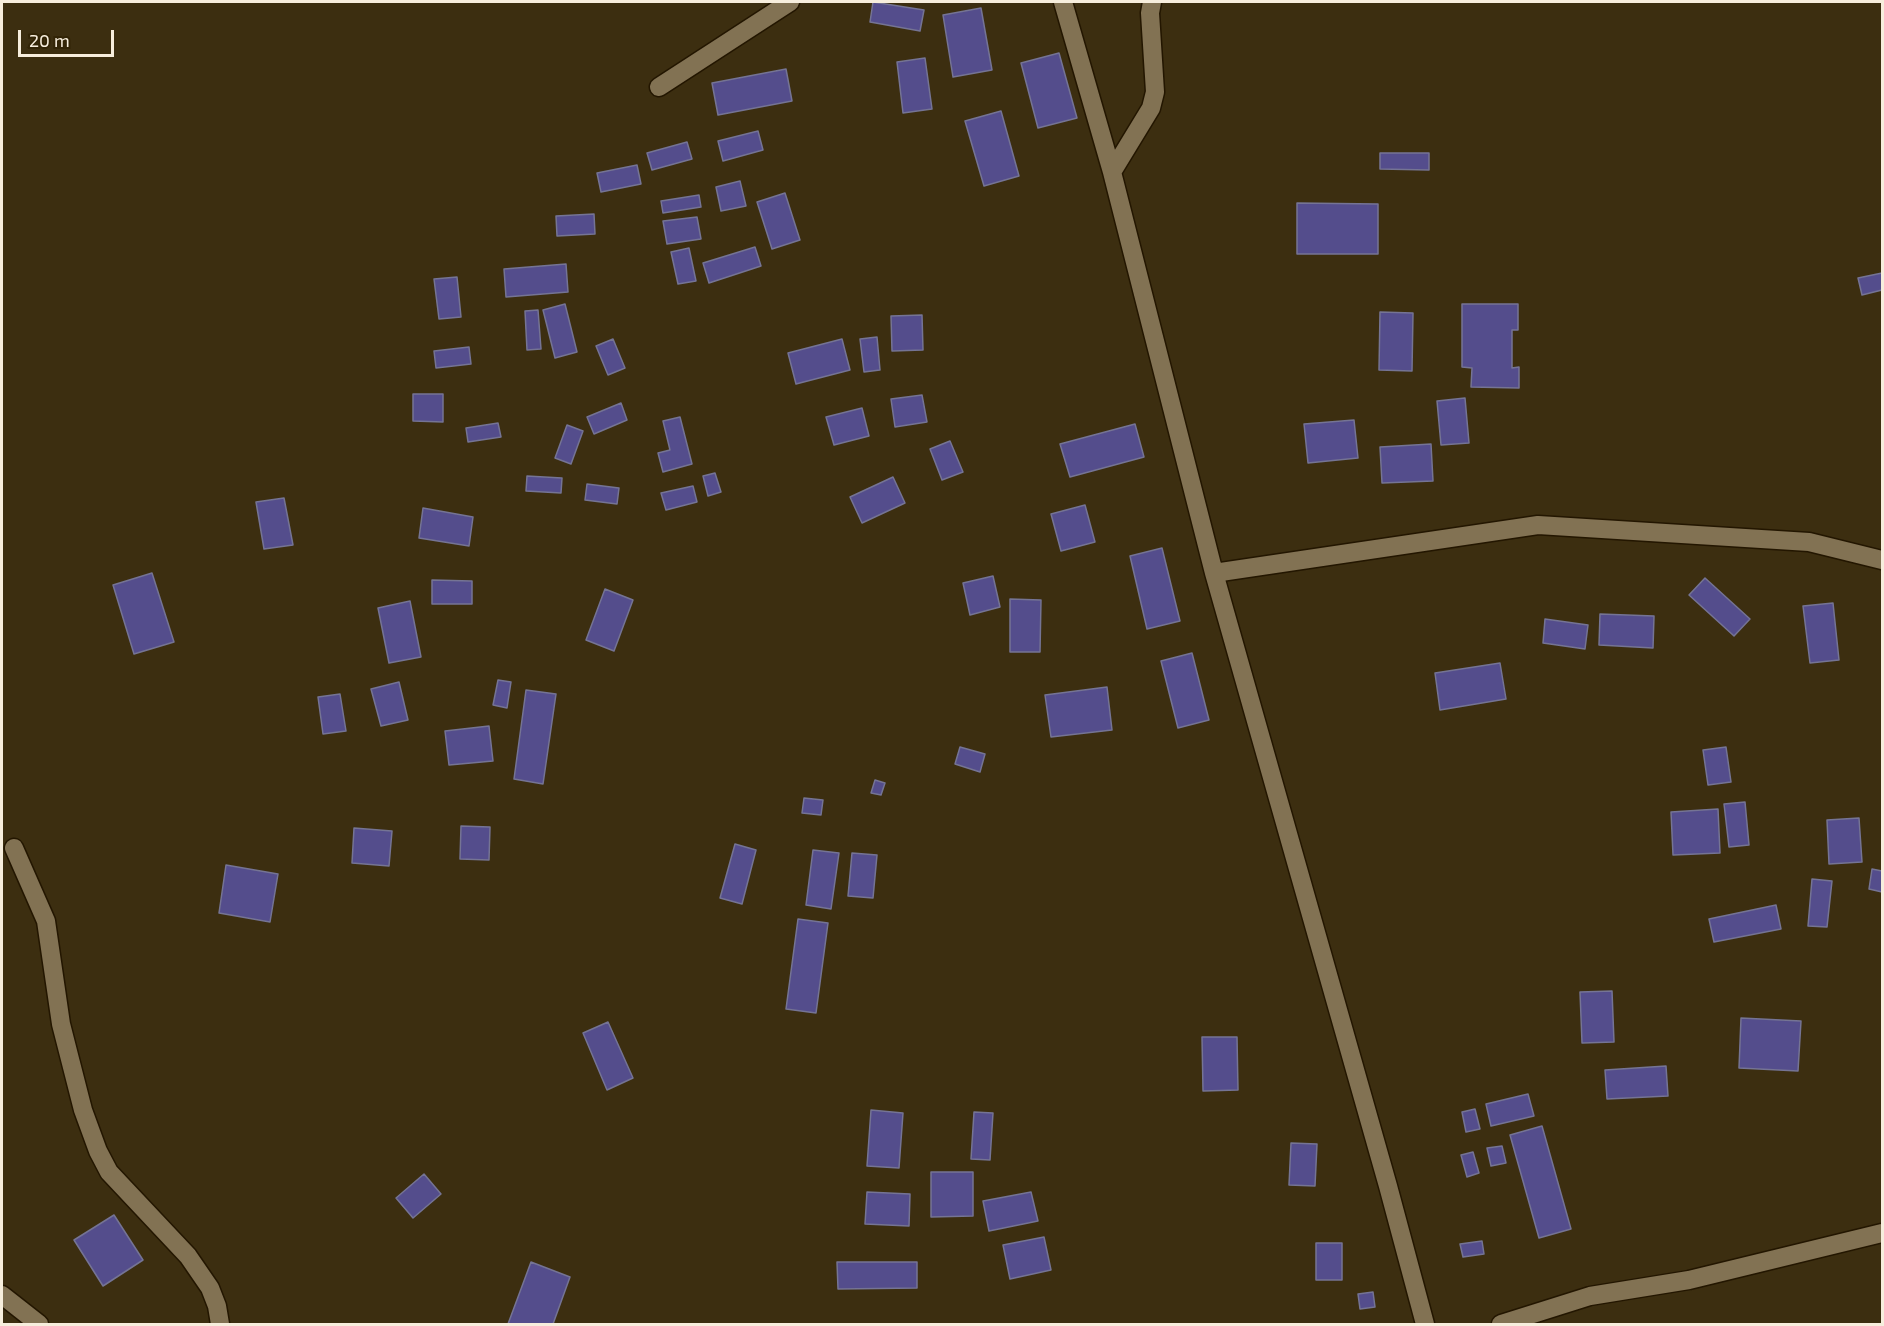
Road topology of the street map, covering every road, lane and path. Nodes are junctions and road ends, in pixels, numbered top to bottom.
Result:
1 (790, 2) edge
2 (1063, 2) edge
3 (1152, 2) edge
4 (659, 87) dead end
5 (1112, 172) junction
6 (1882, 560) edge
7 (1214, 573) junction
8 (14, 848) dead end
9 (1882, 1233) edge
10 (2, 1295) edge
11 (39, 1324) edge
12 (220, 1324) edge
13 (1425, 1324) edge
14 (1501, 1324) edge

1 - 4 street
2 - 5 street
3 - 5 street
5 - 7 street
6 - 7 street
7 - 13 street
8 - 12 street
9 - 14 street
10 - 11 street

